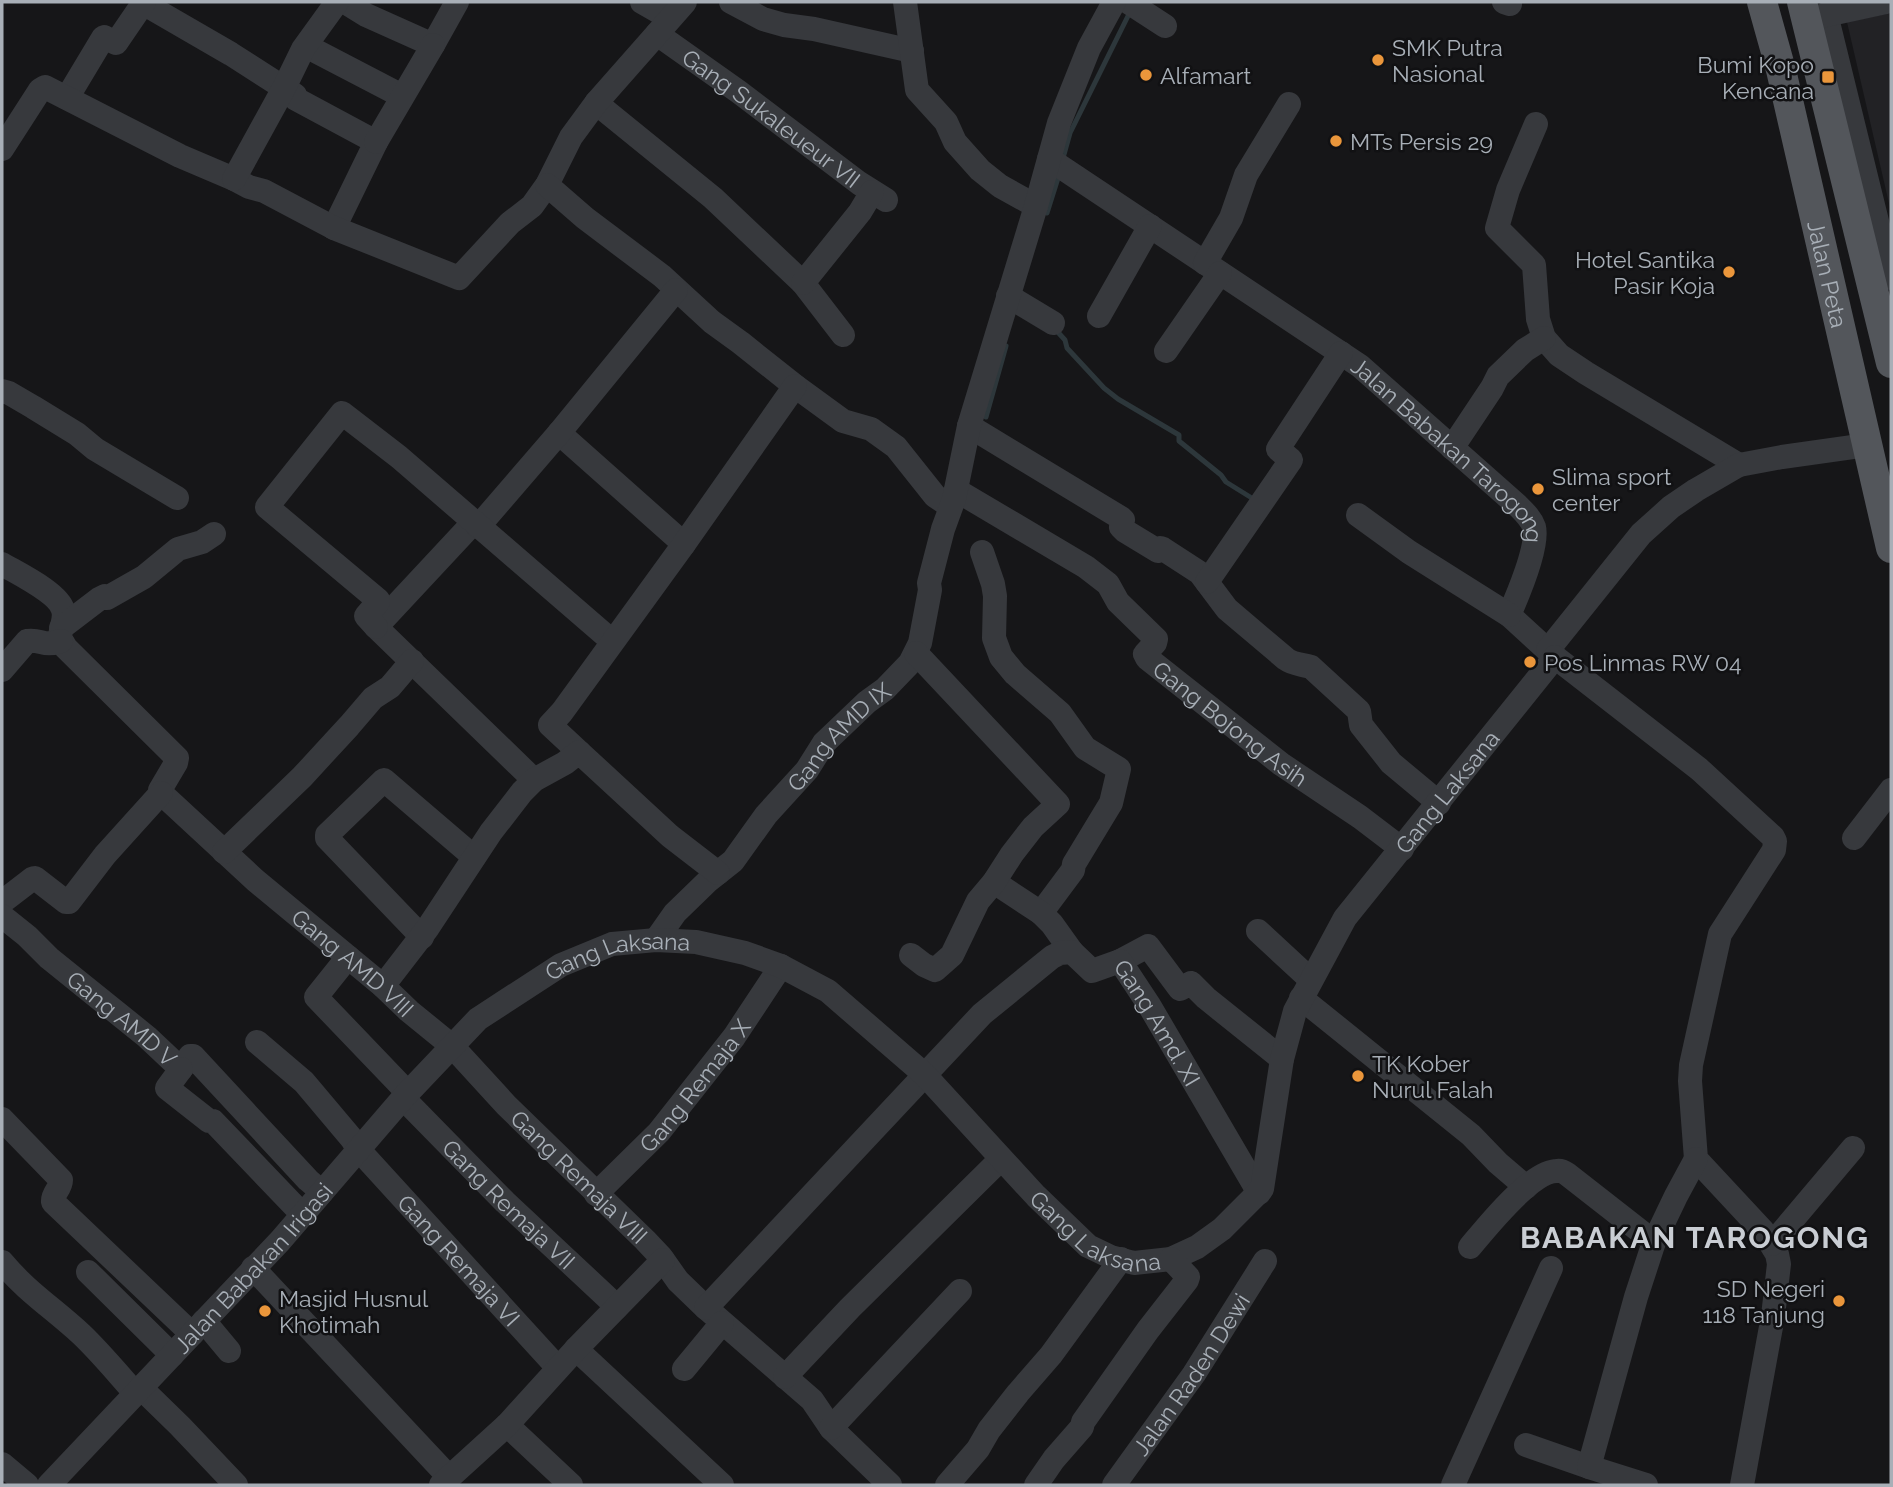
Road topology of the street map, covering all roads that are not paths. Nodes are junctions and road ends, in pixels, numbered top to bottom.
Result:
1 (144, 2) edge
2 (338, 2) edge
3 (345, 2) edge
4 (457, 2) edge
5 (642, 2) edge
6 (731, 2) edge
7 (905, 2) edge
8 (1114, 2) edge
9 (1128, 2) edge
10 (1762, 2) edge
11 (1886, 2) edge
12 (1811, 12) edge
13 (671, 18) edge
14 (1165, 26) dead end
15 (433, 45) junction
16 (306, 46) junction
17 (912, 51) junction
18 (284, 88) junction
19 (402, 96) junction
20 (67, 98) junction
21 (596, 103) junction
22 (1289, 104) dead end
23 (10, 115) edge
24 (1536, 124) dead end
25 (376, 142) junction
26 (2, 149) edge
27 (1049, 159) junction
28 (234, 179) junction
29 (1870, 183) edge
30 (547, 185) junction
31 (1036, 206) junction
32 (1150, 226) junction
33 (334, 228) junction
34 (1213, 268) junction
35 (1891, 278) edge
36 (803, 283) junction
37 (676, 290) junction
38 (1008, 296) junction
39 (1099, 316) dead end
40 (1886, 318) edge
41 (1053, 323) dead end
42 (843, 335) dead end
43 (1544, 338) junction
44 (1166, 351) dead end
45 (1340, 353) junction
46 (1891, 363) edge
47 (795, 386) junction
48 (2, 391) edge
49 (969, 426) junction
50 (559, 433) junction
51 (1867, 444) junction
52 (1452, 448) junction
53 (1739, 465) junction
54 (177, 498) dead end
55 (958, 498) junction
56 (1358, 516) dead end
57 (475, 525) junction
58 (214, 534) dead end
59 (684, 544) junction
60 (1891, 548) edge
61 (982, 552) dead end
62 (5, 566) edge
63 (1207, 582) junction
64 (1509, 615) junction
65 (376, 627) junction
66 (61, 634) junction
67 (612, 641) junction
68 (1546, 649) junction
69 (916, 653) junction
70 (412, 661) junction
71 (2, 670) edge
72 (579, 752) junction
73 (534, 780) junction
74 (1891, 790) edge
75 (161, 793) junction
76 (1439, 803) junction
77 (1854, 838) dead end
78 (1402, 849) junction
79 (224, 852) junction
80 (474, 857) junction
81 (718, 873) junction
82 (994, 882) junction
83 (2, 902) edge
84 (1041, 913) junction
85 (2, 916) edge
86 (1258, 930) dead end
87 (422, 937) junction
88 (656, 940) junction
89 (1072, 952) junction
90 (911, 955) dead end
91 (348, 957) junction
92 (1120, 961) junction
93 (781, 966) junction
94 (383, 986) junction
95 (1306, 989) junction
96 (257, 1042) dead end
97 (452, 1046) junction
98 (1283, 1059) junction
99 (181, 1069) junction
100 (925, 1074) junction
101 (405, 1096) junction
102 (2, 1119) edge
103 (1853, 1148) dead end
104 (359, 1150) junction
105 (1001, 1159) junction
106 (1696, 1159) junction
107 (1526, 1187) junction
108 (322, 1192) junction
109 (1259, 1193) junction
110 (596, 1194) junction
111 (303, 1215) junction
112 (1654, 1242) junction
113 (1772, 1244) junction
114 (1470, 1247) dead end
115 (1121, 1259) junction
116 (1171, 1259) junction
117 (663, 1260) junction
118 (1265, 1261) dead end
119 (2, 1262) edge
120 (253, 1268) junction
121 (1551, 1268) dead end
122 (88, 1272) dead end
123 (960, 1291) dead end
124 (616, 1308) junction
125 (714, 1316) junction
126 (198, 1328) junction
127 (576, 1349) junction
128 (229, 1351) dead end
129 (172, 1356) junction
130 (558, 1368) junction
131 (684, 1369) dead end
132 (785, 1377) junction
133 (139, 1391) junction
134 (507, 1425) junction
135 (831, 1428) junction
136 (1526, 1445) dead end
137 (2, 1464) edge
138 (1589, 1467) junction
139 (445, 1481) edge
140 (27, 1485) edge
141 (49, 1485) edge
142 (236, 1485) edge
143 (571, 1485) edge
144 (722, 1485) edge
145 (890, 1485) edge
146 (947, 1485) edge
147 (1036, 1485) edge
148 (1114, 1485) edge
149 (1453, 1485) edge
150 (1646, 1485) edge
151 (1742, 1485) edge

1 - 18 street
1 - 20 street
2 - 16 street
3 - 15 street
4 - 15 street
5 - 13 street, Gang Sukaleueur VII
6 - 17 street
7 - 17 street
8 - 27 street
9 - 14 street
10 - 51 main road, Jalan Peta
11 - 12 street
12 - 29 main road, Jalan Peta
13 - 21 street
13 - 36 street, Gang Sukaleueur VII
15 - 19 street
16 - 18 street
16 - 19 street
17 - 31 street
18 - 25 street
18 - 28 street
19 - 25 street
20 - 23 street
20 - 28 street
21 - 30 street
21 - 36 street
22 - 34 street
23 - 26 street
24 - 43 street
25 - 33 street
27 - 31 street
27 - 32 street, Jalan Babakan Tarogong
28 - 33 street
29 - 35 street, Jalan Peta
29 - 40 main road, Jalan Peta
30 - 33 street
30 - 37 street
31 - 38 street
32 - 34 street, Jalan Babakan Tarogong
32 - 39 street
34 - 44 street
34 - 45 street, Jalan Babakan Tarogong
36 - 42 street
37 - 47 street
37 - 50 street
38 - 41 street
38 - 49 street
40 - 46 main road, Jalan Peta
43 - 52 street
43 - 53 street
45 - 52 street, Jalan Babakan Tarogong
45 - 63 street
47 - 55 street
47 - 59 street
48 - 54 street
49 - 55 street
49 - 63 street
50 - 57 street
50 - 59 street
51 - 53 street, Gang Laksana
51 - 60 main road, Jalan Peta
52 - 64 street, Jalan Babakan Tarogong
53 - 68 street, Gang Laksana
55 - 69 street, Gang AMD IX
55 - 78 street, Gang Bojong Asih
56 - 64 street
57 - 65 street
57 - 65 street
57 - 67 street
58 - 66 street
59 - 67 street
61 - 84 street
62 - 66 street
63 - 76 street
64 - 68 street
65 - 70 street
66 - 71 street
66 - 75 street
67 - 72 street
68 - 76 street, Gang Laksana
68 - 106 street
69 - 81 street, Gang AMD IX
69 - 82 street
70 - 73 street
70 - 79 street
72 - 73 street
72 - 81 street
73 - 80 street
74 - 77 street
75 - 79 street, Gang AMD VIII
75 - 83 street
76 - 78 street, Gang Laksana
78 - 95 street, Gang Laksana
79 - 91 street, Gang AMD VIII
80 - 87 street
80 - 87 street
81 - 88 street, Gang AMD IX
82 - 84 street
82 - 90 street
84 - 89 street
85 - 99 street, Gang AMD V
86 - 95 street
87 - 94 street
88 - 93 street, Gang Laksana
88 - 97 street, Gang Laksana
89 - 92 street, Gang Amd. XI
89 - 100 street
91 - 94 street, Gang AMD VIII
91 - 101 street, Gang Remaja VII
92 - 98 street
92 - 109 street, Gang Amd. XI
93 - 100 street, Gang Laksana
93 - 110 street, Gang Remaja X
94 - 97 street, Gang AMD VIII
95 - 98 street, Gang Laksana
95 - 107 street
96 - 104 street, Gang Remaja VI
97 - 101 street, Jalan Babakan Irigasi
97 - 110 street, Gang Remaja VIII
98 - 109 street, Gang Laksana
99 - 108 street, Gang AMD V
99 - 111 street
100 - 105 street, Gang Laksana
100 - 125 street
101 - 104 street, Jalan Babakan Irigasi
101 - 124 street, Gang Remaja VII
102 - 126 street
103 - 113 street
104 - 108 street, Jalan Babakan Irigasi
104 - 130 street, Gang Remaja VI
105 - 115 street, Gang Laksana
105 - 132 street
106 - 112 street
106 - 113 street
107 - 112 street
107 - 114 street
108 - 111 street, Jalan Babakan Irigasi
109 - 116 street, Gang Laksana
110 - 117 street, Gang Remaja VIII
111 - 120 street, Jalan Babakan Irigasi
112 - 138 street
113 - 151 street
115 - 116 street, Gang Laksana
115 - 146 street
116 - 147 street
117 - 124 street
117 - 125 street, Gang Remaja VIII
118 - 148 street, Jalan Raden Dewi
119 - 133 street
120 - 126 street, Jalan Babakan Irigasi
120 - 139 street
121 - 149 street
122 - 129 street
123 - 135 street
124 - 127 street
125 - 131 street
125 - 132 street, Gang Remaja VIII
126 - 128 street
126 - 129 street, Jalan Babakan Irigasi
127 - 130 street
127 - 144 street
129 - 133 street, Jalan Babakan Irigasi
130 - 134 street
132 - 135 street, Gang Remaja VIII
133 - 141 street, Jalan Babakan Irigasi
133 - 142 street
134 - 139 street
134 - 143 street
135 - 145 street, Gang Remaja VIII
136 - 138 street
137 - 140 street
138 - 150 street

